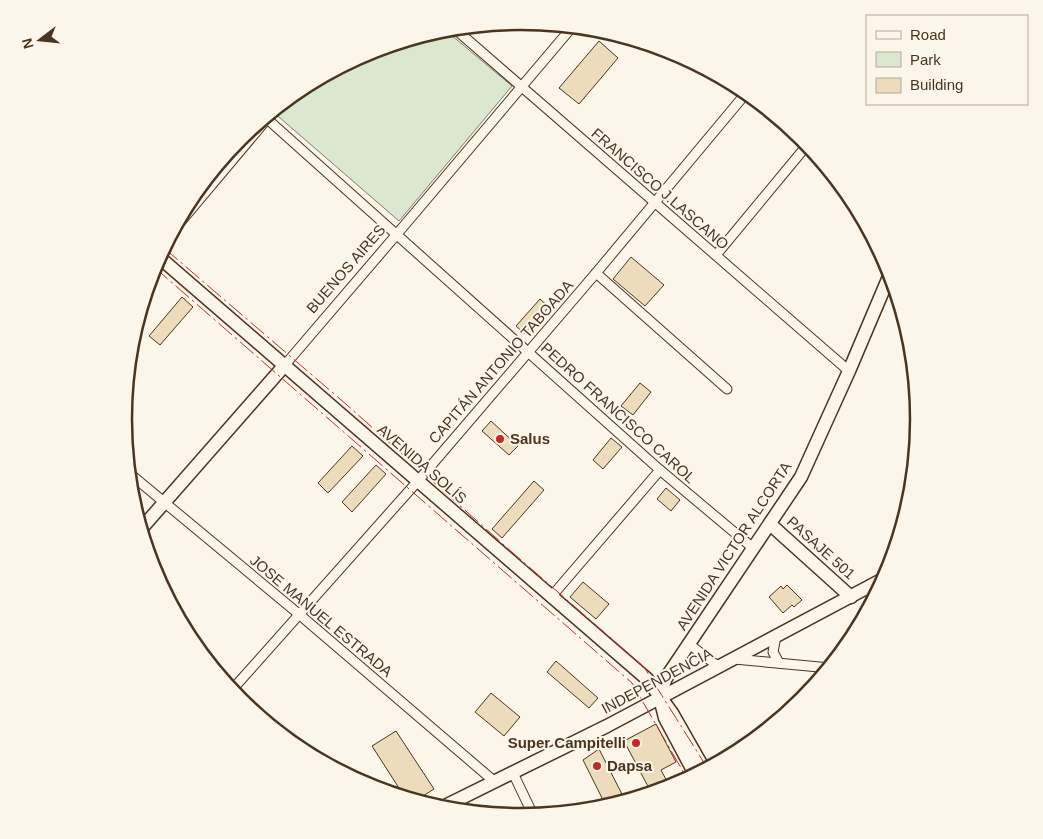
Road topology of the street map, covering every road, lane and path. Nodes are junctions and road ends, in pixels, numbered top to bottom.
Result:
1 (568, 33) edge
2 (461, 35) edge
3 (522, 88) junction
4 (742, 99) edge
5 (271, 122) edge
6 (803, 150) edge
7 (228, 164) edge
8 (207, 190) edge
9 (655, 203) junction
10 (398, 234) junction
11 (716, 255) junction
12 (165, 262) edge
13 (596, 273) junction
14 (887, 287) edge
15 (528, 351) junction
16 (284, 366) junction
17 (850, 371) junction
18 (727, 389) dead end
19 (660, 470) junction
20 (137, 480) edge
21 (417, 482) junction
22 (165, 502) junction
23 (146, 523) edge
24 (770, 524) junction
25 (753, 548) junction
26 (875, 584) edge
27 (551, 597) junction
28 (850, 597) junction
29 (300, 616) junction
30 (776, 636) junction
31 (689, 644) junction
32 (733, 659) junction
33 (779, 663) junction
34 (719, 667) junction
35 (822, 667) edge
36 (237, 685) edge
37 (659, 698) junction
38 (702, 765) edge
39 (693, 770) edge
40 (513, 773) junction
41 (495, 782) junction
42 (452, 803) edge
43 (530, 809) edge

1 - 3 street, BUENOS AIRES
2 - 3 street, FRANCISCO J.LASCANO
3 - 9 street, FRANCISCO J.LASCANO
3 - 10 street, BUENOS AIRES
4 - 9 street, CAPITÁN ANTONIO TABOADA
5 - 10 street, PEDRO FRANCISCO CAROL
6 - 11 street
7 - 8 street
9 - 11 street, FRANCISCO J.LASCANO
9 - 13 street, CAPITÁN ANTONIO TABOADA
10 - 15 street, PEDRO FRANCISCO CAROL
10 - 16 street, BUENOS AIRES
11 - 17 street, FRANCISCO J.LASCANO
12 - 16 main road, AVENIDA SOLÍS
13 - 15 street, CAPITÁN ANTONIO TABOADA
13 - 18 street
14 - 17 main road, AVENIDA VICTOR ALCORTA
15 - 19 street, PEDRO FRANCISCO CAROL
15 - 21 street, CAPITÁN ANTONIO TABOADA
16 - 21 main road, AVENIDA SOLÍS
16 - 22 main road, BUENOS AIRES
17 - 24 main road, AVENIDA VICTOR ALCORTA
19 - 25 street, PEDRO FRANCISCO CAROL
19 - 27 street
20 - 22 street, JOSE MANUEL ESTRADA
21 - 27 main road, AVENIDA SOLÍS
21 - 29 street, CAPITÁN ANTONIO TABOADA
22 - 23 main road, BUENOS AIRES
22 - 29 street, JOSE MANUEL ESTRADA
24 - 25 main road, AVENIDA VICTOR ALCORTA
24 - 28 main road, PASAJE 501
25 - 31 main road, AVENIDA VICTOR ALCORTA
26 - 28 main road, INDEPENDENCIA
27 - 37 main road, AVENIDA SOLÍS
28 - 30 main road, INDEPENDENCIA
29 - 36 street, CAPITÁN ANTONIO TABOADA
29 - 41 street, JOSE MANUEL ESTRADA
30 - 32 main road, INDEPENDENCIA
30 - 33 street
31 - 34 street
31 - 37 main road, AVENIDA VICTOR ALCORTA
32 - 33 street
32 - 34 main road, INDEPENDENCIA
33 - 35 street
34 - 37 main road, INDEPENDENCIA
37 - 38 main road
37 - 39 main road
37 - 40 main road, INDEPENDENCIA
40 - 41 main road, INDEPENDENCIA
40 - 43 street
41 - 42 main road, INDEPENDENCIA

